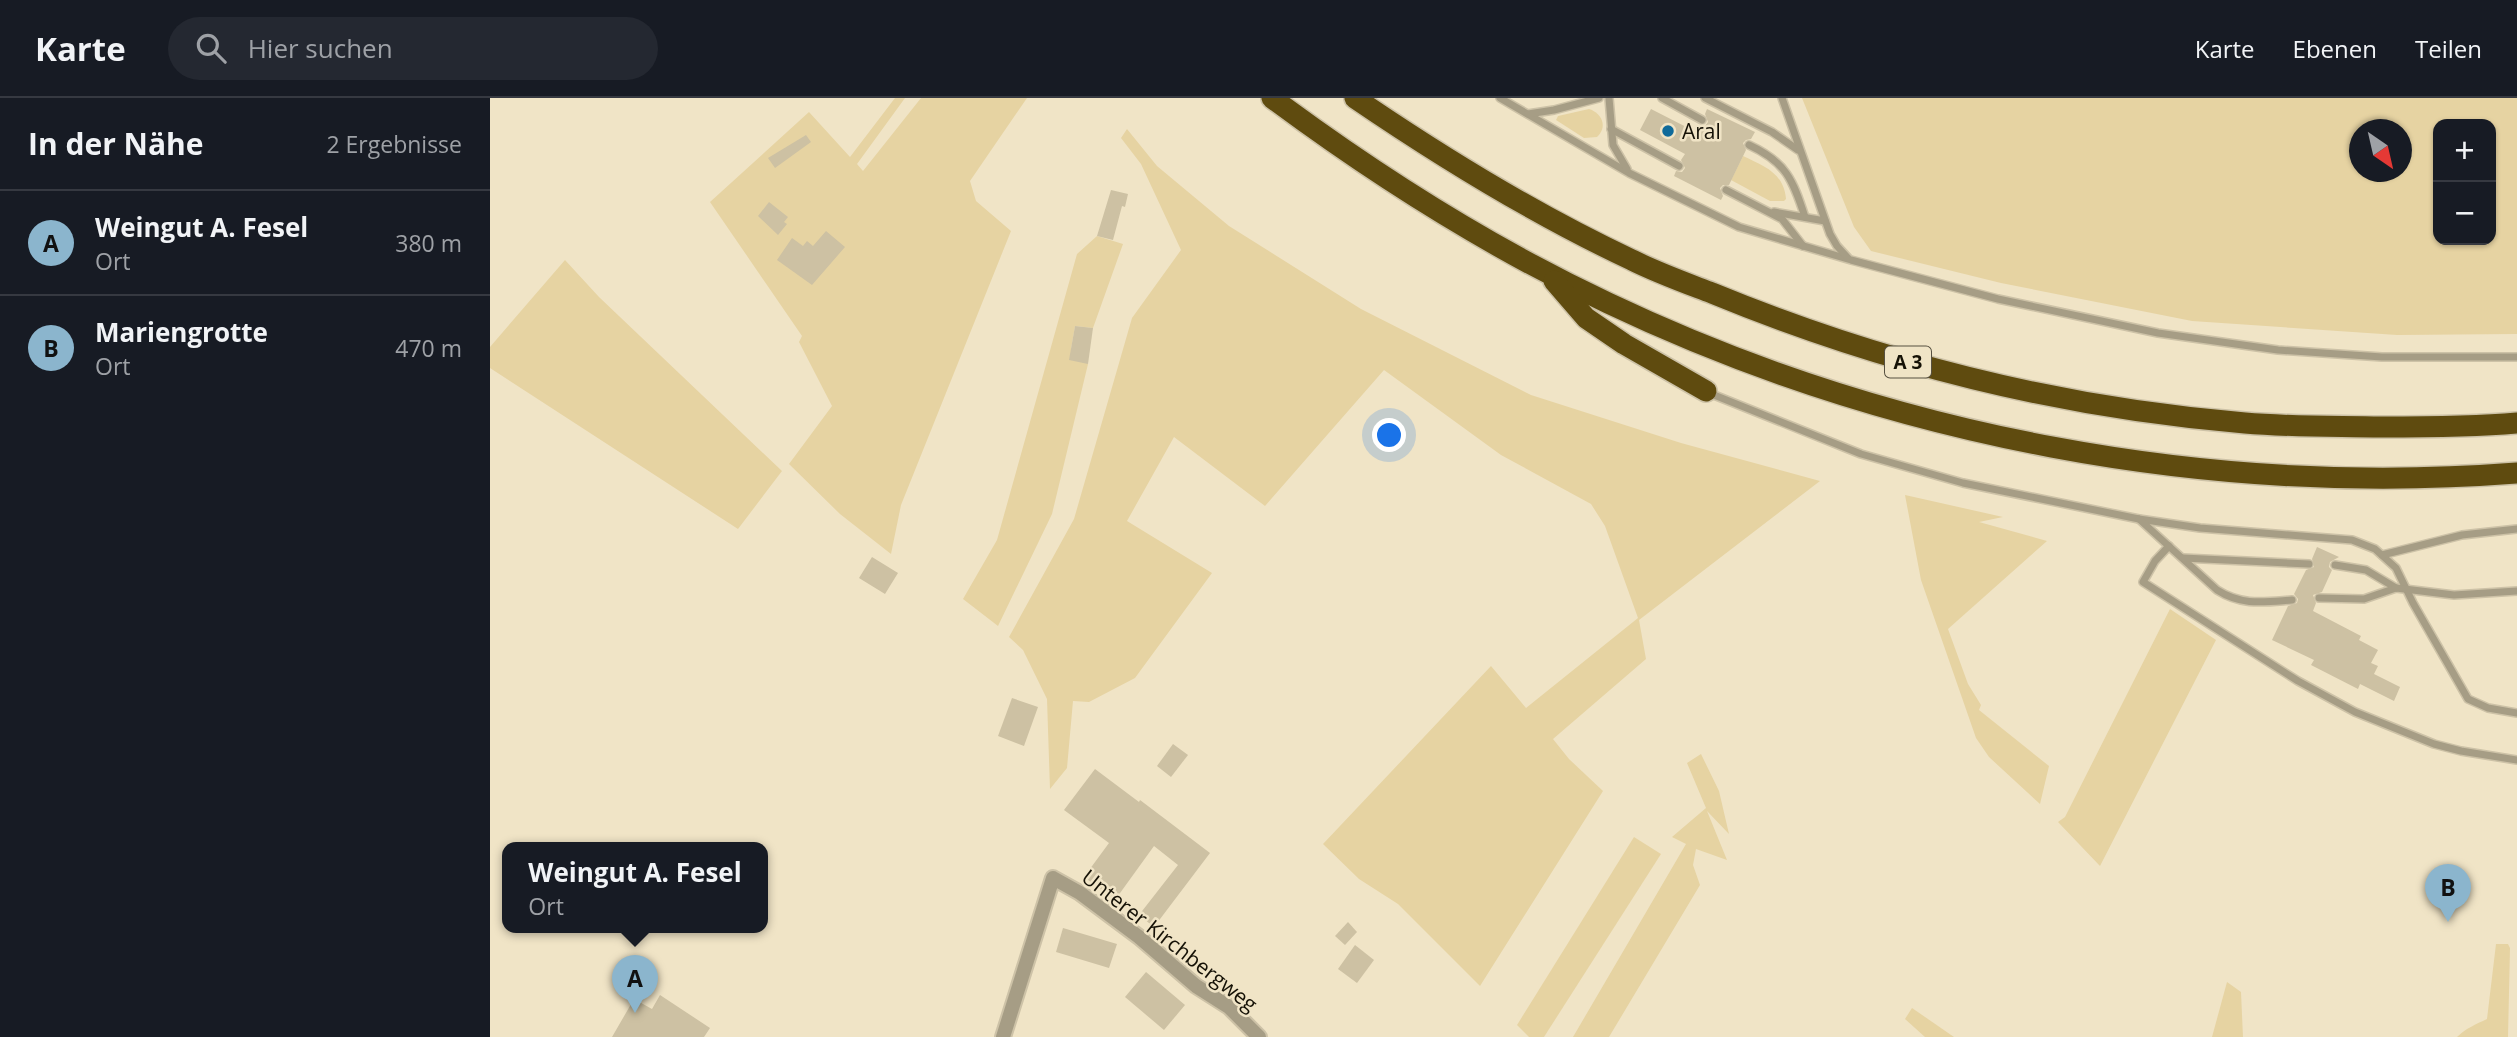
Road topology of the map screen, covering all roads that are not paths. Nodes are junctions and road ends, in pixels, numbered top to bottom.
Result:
1 (1272, 98) edge
2 (1355, 98) edge
3 (1500, 98) edge
4 (1599, 98) edge
5 (1609, 98) edge
6 (1662, 98) edge
7 (1705, 98) edge
8 (1782, 98) edge
9 (1528, 114) junction
10 (1702, 120) dead end
11 (1611, 129) junction
12 (1749, 145) dead end
13 (1799, 150) junction
14 (1679, 166) dead end
15 (1629, 173) junction
16 (1726, 190) dead end
17 (1771, 212) junction
18 (1805, 217) junction
19 (1825, 221) junction
20 (1803, 246) junction
21 (1851, 260) junction
22 (1546, 272) junction
23 (2517, 357) edge
24 (1706, 391) joint
25 (2517, 423) edge
26 (2517, 473) edge
27 (2139, 519) junction
28 (2517, 529) edge
29 (2169, 546) junction
30 (2382, 555) junction
31 (2183, 558) junction
32 (2309, 564) dead end
33 (2335, 565) dead end
34 (2396, 588) junction
35 (2407, 588) junction
36 (2517, 592) edge
37 (2319, 598) dead end
38 (2292, 600) dead end
39 (2517, 713) edge
40 (2517, 760) edge
41 (1003, 1037) edge
42 (1259, 1037) edge

1 - 22 highway, A 3
2 - 25 highway, A 3
3 - 9 lane
4 - 9 lane
5 - 11 lane
6 - 10 lane
7 - 13 lane
8 - 13 lane
9 - 15 lane
11 - 14 lane
11 - 15 lane
12 - 18 lane
13 - 19 lane
15 - 20 lane
16 - 17 lane
17 - 18 lane
17 - 20 lane
18 - 19 lane
19 - 21 lane
20 - 21 lane
21 - 23 lane
22 - 24 highway
22 - 26 highway, A 3
24 - 27 lane
27 - 29 lane
27 - 30 lane
28 - 30 lane
29 - 31 lane
29 - 40 lane
30 - 35 lane
31 - 32 lane
31 - 38 lane
33 - 34 lane
34 - 35 lane
34 - 37 lane
35 - 36 lane
35 - 39 lane
41 - 42 street, Unterer Kirchbergweg

